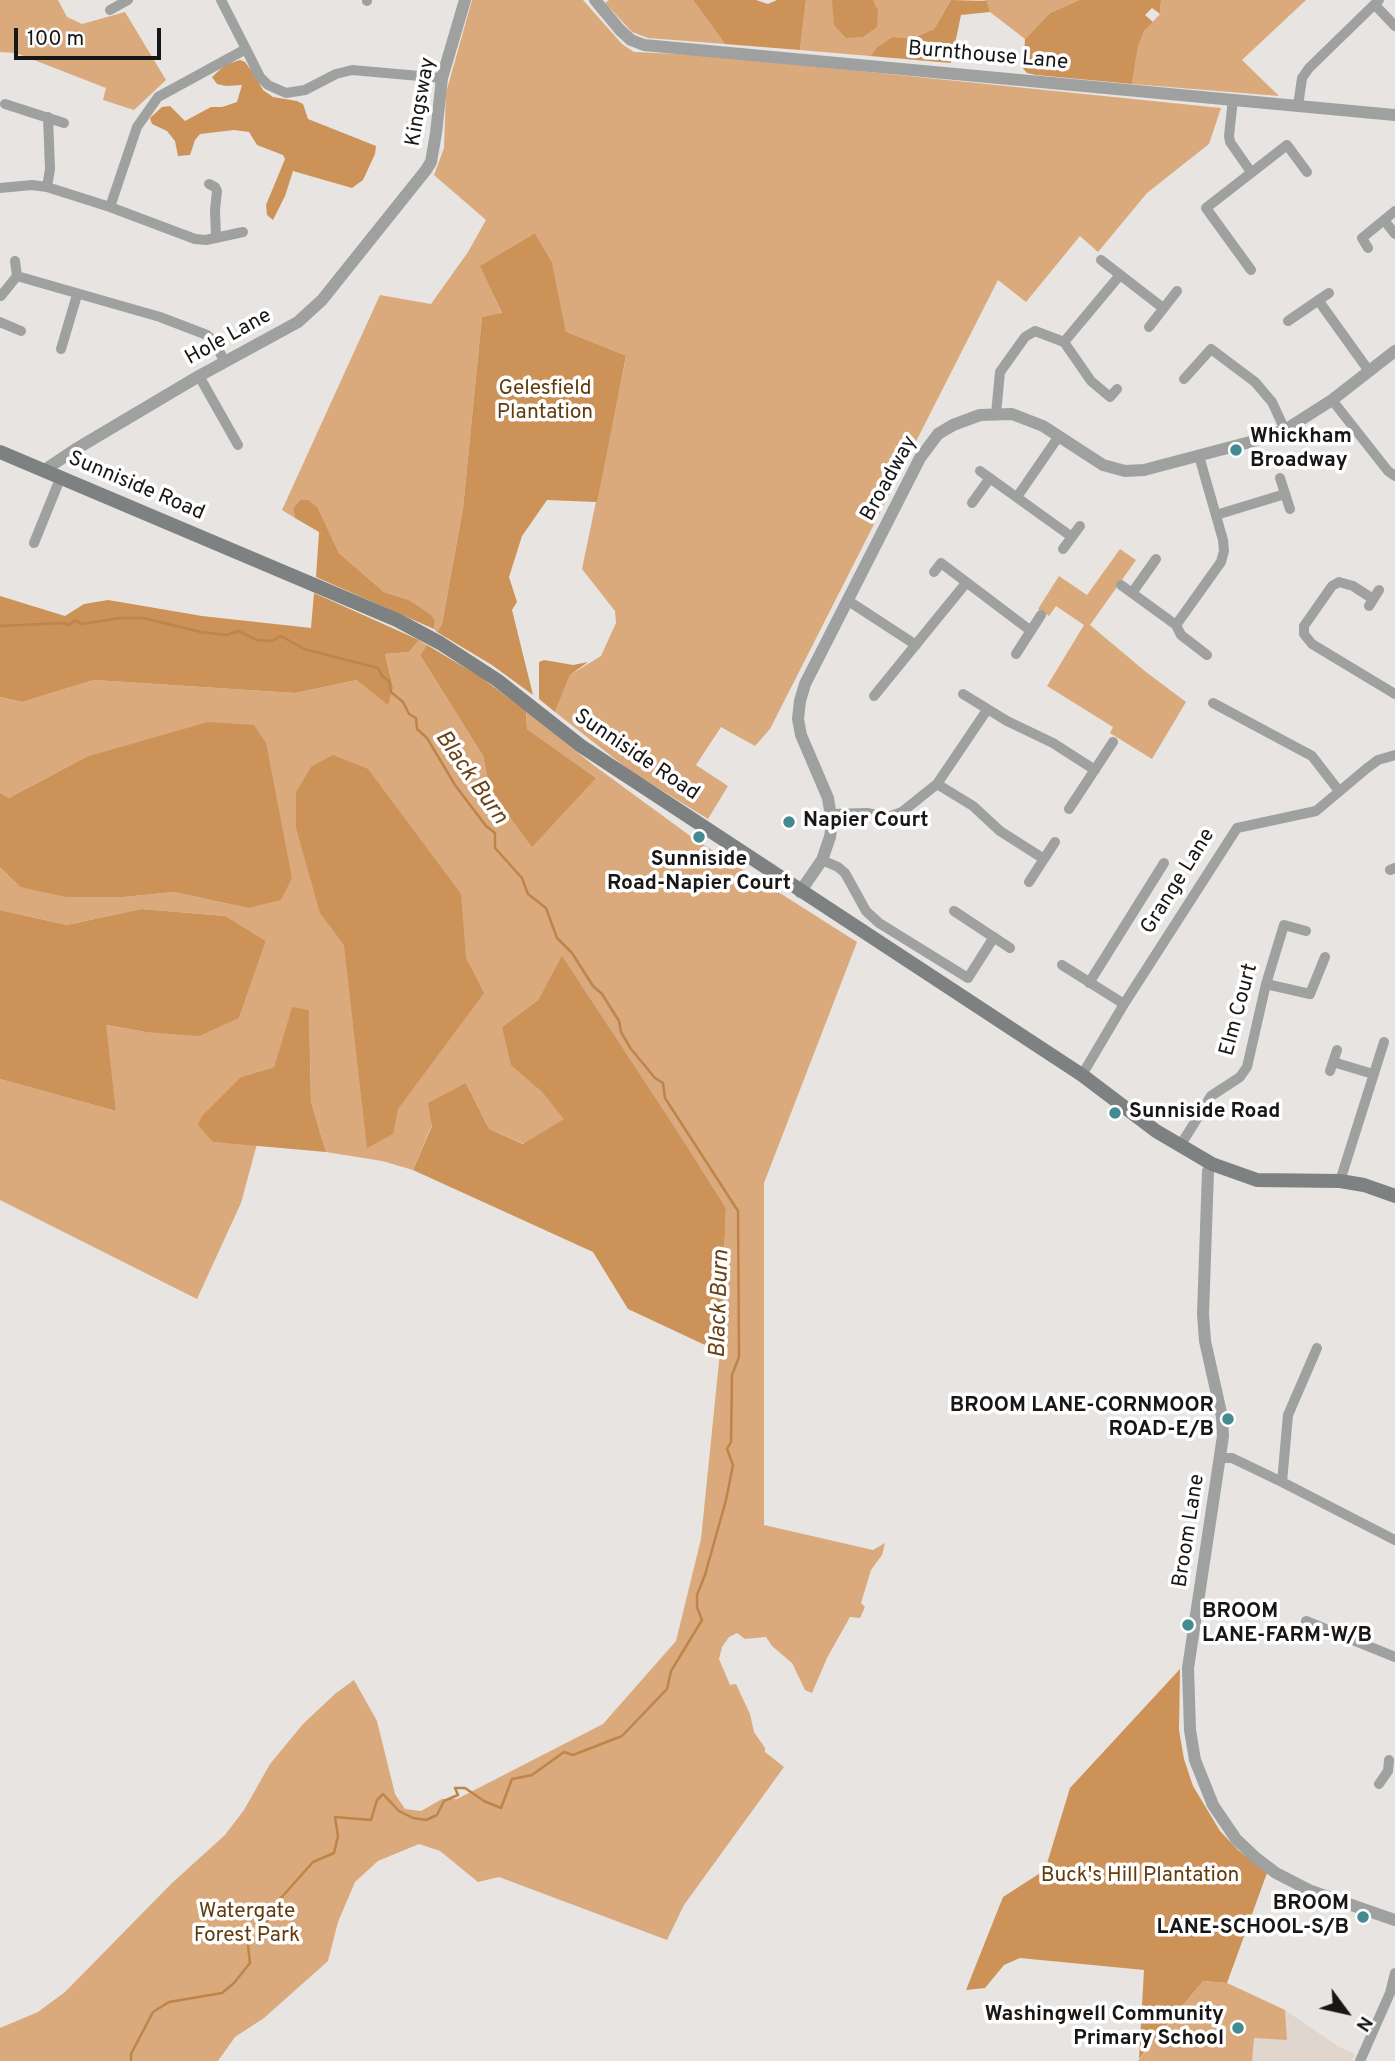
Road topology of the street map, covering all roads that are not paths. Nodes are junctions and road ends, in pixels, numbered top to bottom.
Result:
1 (128, 0) edge
2 (220, 0) edge
3 (465, 0) edge
4 (595, 0) edge
5 (1377, 2) edge
6 (110, 10) dead end
7 (1395, 26) edge
8 (246, 49) junction
9 (442, 78) junction
10 (1233, 99) junction
11 (5, 104) dead end
12 (1298, 106) junction
13 (1395, 115) edge
14 (48, 117) junction
15 (64, 122) dead end
16 (1251, 172) junction
17 (1307, 172) dead end
18 (209, 184) dead end
19 (47, 187) junction
20 (0, 188) edge
21 (401, 202) joint
22 (110, 207) junction
23 (1395, 211) edge
24 (1384, 220) junction
25 (243, 232) dead end
26 (1395, 234) edge
27 (216, 237) junction
28 (1368, 248) dead end
29 (1101, 260) dead end
30 (15, 261) dead end
31 (1251, 270) dead end
32 (1120, 275) junction
33 (17, 276) junction
34 (1177, 291) dead end
35 (1329, 293) dead end
36 (77, 295) junction
37 (1, 296) edge
38 (1318, 300) junction
39 (1163, 308) junction
40 (0, 321) edge
41 (1288, 321) dead end
42 (1149, 327) dead end
43 (21, 331) dead end
44 (1064, 342) junction
45 (61, 349) dead end
46 (1395, 351) edge
47 (225, 362) junction
48 (1369, 371) junction
49 (199, 376) junction
50 (1184, 379) dead end
51 (1117, 389) dead end
52 (1332, 400) junction
53 (996, 414) junction
54 (1285, 430) junction
55 (1059, 436) junction
56 (237, 445) dead end
57 (0, 452) edge
58 (1199, 456) junction
59 (43, 471) junction
60 (980, 471) dead end
61 (1395, 476) edge
62 (990, 478) junction
63 (1280, 478) dead end
64 (60, 479) junction
65 (1285, 494) junction
66 (1017, 497) junction
67 (972, 503) dead end
68 (1290, 509) dead end
69 (1216, 515) junction
70 (1080, 526) dead end
71 (1072, 537) junction
72 (34, 542) dead end
73 (1063, 549) dead end
74 (1156, 559) dead end
75 (934, 572) dead end
76 (966, 583) junction
77 (1121, 585) dead end
78 (1132, 593) junction
79 (1374, 598) dead end
80 (847, 600) junction
81 (1041, 615) dead end
82 (1176, 625) junction
83 (1031, 631) junction
84 (916, 645) junction
85 (1016, 654) dead end
86 (1207, 656) dead end
87 (962, 694) dead end
88 (1395, 694) edge
89 (874, 696) dead end
90 (1213, 703) dead end
91 (987, 710) junction
92 (1113, 742) dead end
93 (1395, 755) edge
94 (1095, 770) junction
95 (937, 784) junction
96 (1339, 791) junction
97 (1069, 809) dead end
98 (831, 814) junction
99 (1055, 842) dead end
100 (1044, 859) junction
101 (822, 860) junction
102 (1164, 863) dead end
103 (1029, 882) dead end
104 (800, 892) junction
105 (954, 911) dead end
106 (1306, 931) dead end
107 (994, 937) junction
108 (1010, 948) dead end
109 (1320, 961) dead end
110 (1062, 965) dead end
111 (1089, 983) junction
112 (1266, 984) junction
113 (1124, 1004) junction
114 (1384, 1042) dead end
115 (1334, 1061) dead end
116 (1373, 1074) junction
117 (1082, 1075) junction
118 (1180, 1146) junction
119 (1212, 1164) junction
120 (1340, 1181) junction
121 (1395, 1196) edge
122 (1317, 1348) dead end
123 (1221, 1458) junction
124 (1282, 1482) junction
125 (1395, 1540) edge
126 (1306, 1621) dead end
127 (1395, 1657) edge
128 (1391, 1768) edge
129 (1379, 1784) dead end
130 (1395, 1920) edge
131 (1395, 1973) edge
132 (1392, 1994) edge
133 (1360, 2061) edge

1 - 6 street
2 - 8 street
3 - 9 street, Kingsway
4 - 10 street, Burnthouse Lane
5 - 7 street
5 - 12 street
8 - 9 street
8 - 22 street
9 - 21 street, Kingsway
10 - 12 street, Burnthouse Lane
10 - 16 street
11 - 14 street
12 - 13 street, Burnthouse Lane
14 - 15 street
14 - 19 street
16 - 17 street
16 - 31 street
18 - 27 street
19 - 20 street
19 - 22 street
21 - 47 street, Hole Lane
22 - 27 street
23 - 24 street
24 - 26 street
24 - 28 street
25 - 27 street
29 - 32 street
30 - 33 street
32 - 39 street
32 - 44 street
33 - 36 street
33 - 37 street
34 - 39 street
35 - 38 street
36 - 45 street
36 - 47 street
38 - 41 street
38 - 48 street
39 - 42 street
40 - 43 street
44 - 51 street
44 - 53 street
46 - 48 street, Broadway
47 - 49 street, Hole Lane
48 - 52 street, Broadway
49 - 56 street
49 - 59 street, Hole Lane
50 - 54 street
52 - 54 street, Broadway
52 - 61 street
53 - 55 street, Broadway
53 - 80 street, Broadway
54 - 58 street, Broadway
55 - 58 street, Broadway
55 - 66 street
57 - 59 main road, Sunniside Road
58 - 69 street
59 - 64 main road, Sunniside Road
60 - 62 street
62 - 66 street
62 - 67 street
63 - 65 street
64 - 72 street
64 - 104 main road, Sunniside Road
65 - 68 street
65 - 69 street
66 - 71 street
69 - 82 street
70 - 71 street
71 - 73 street
74 - 78 street
75 - 76 street
76 - 83 street
76 - 84 street
77 - 78 street
78 - 82 street
79 - 88 street
80 - 84 street
80 - 98 street, Broadway
81 - 83 street
82 - 86 street
83 - 85 street
84 - 89 street
87 - 91 street
90 - 96 street
91 - 94 street
91 - 95 street
92 - 94 street
93 - 96 street, Grange Lane
94 - 97 street
95 - 98 street
95 - 100 street
96 - 113 street, Grange Lane
98 - 101 street, Broadway
99 - 100 street
100 - 103 street
101 - 104 street, Broadway
101 - 107 street
102 - 111 street
104 - 117 main road, Sunniside Road
105 - 107 street
106 - 112 street, Elm Court
107 - 108 street
109 - 112 street
110 - 111 street
111 - 113 street
112 - 118 street, Elm Court
113 - 117 street, Grange Lane
114 - 116 street
115 - 116 street
116 - 120 street
117 - 118 main road, Sunniside Road
118 - 119 main road, Sunniside Road
119 - 120 main road, Sunniside Road
119 - 123 street, Broom Lane
120 - 121 main road, Sunniside Road
122 - 124 street
123 - 124 street
123 - 130 street, Broom Lane
124 - 125 street
126 - 127 street
128 - 129 street
131 - 132 street
132 - 133 street

